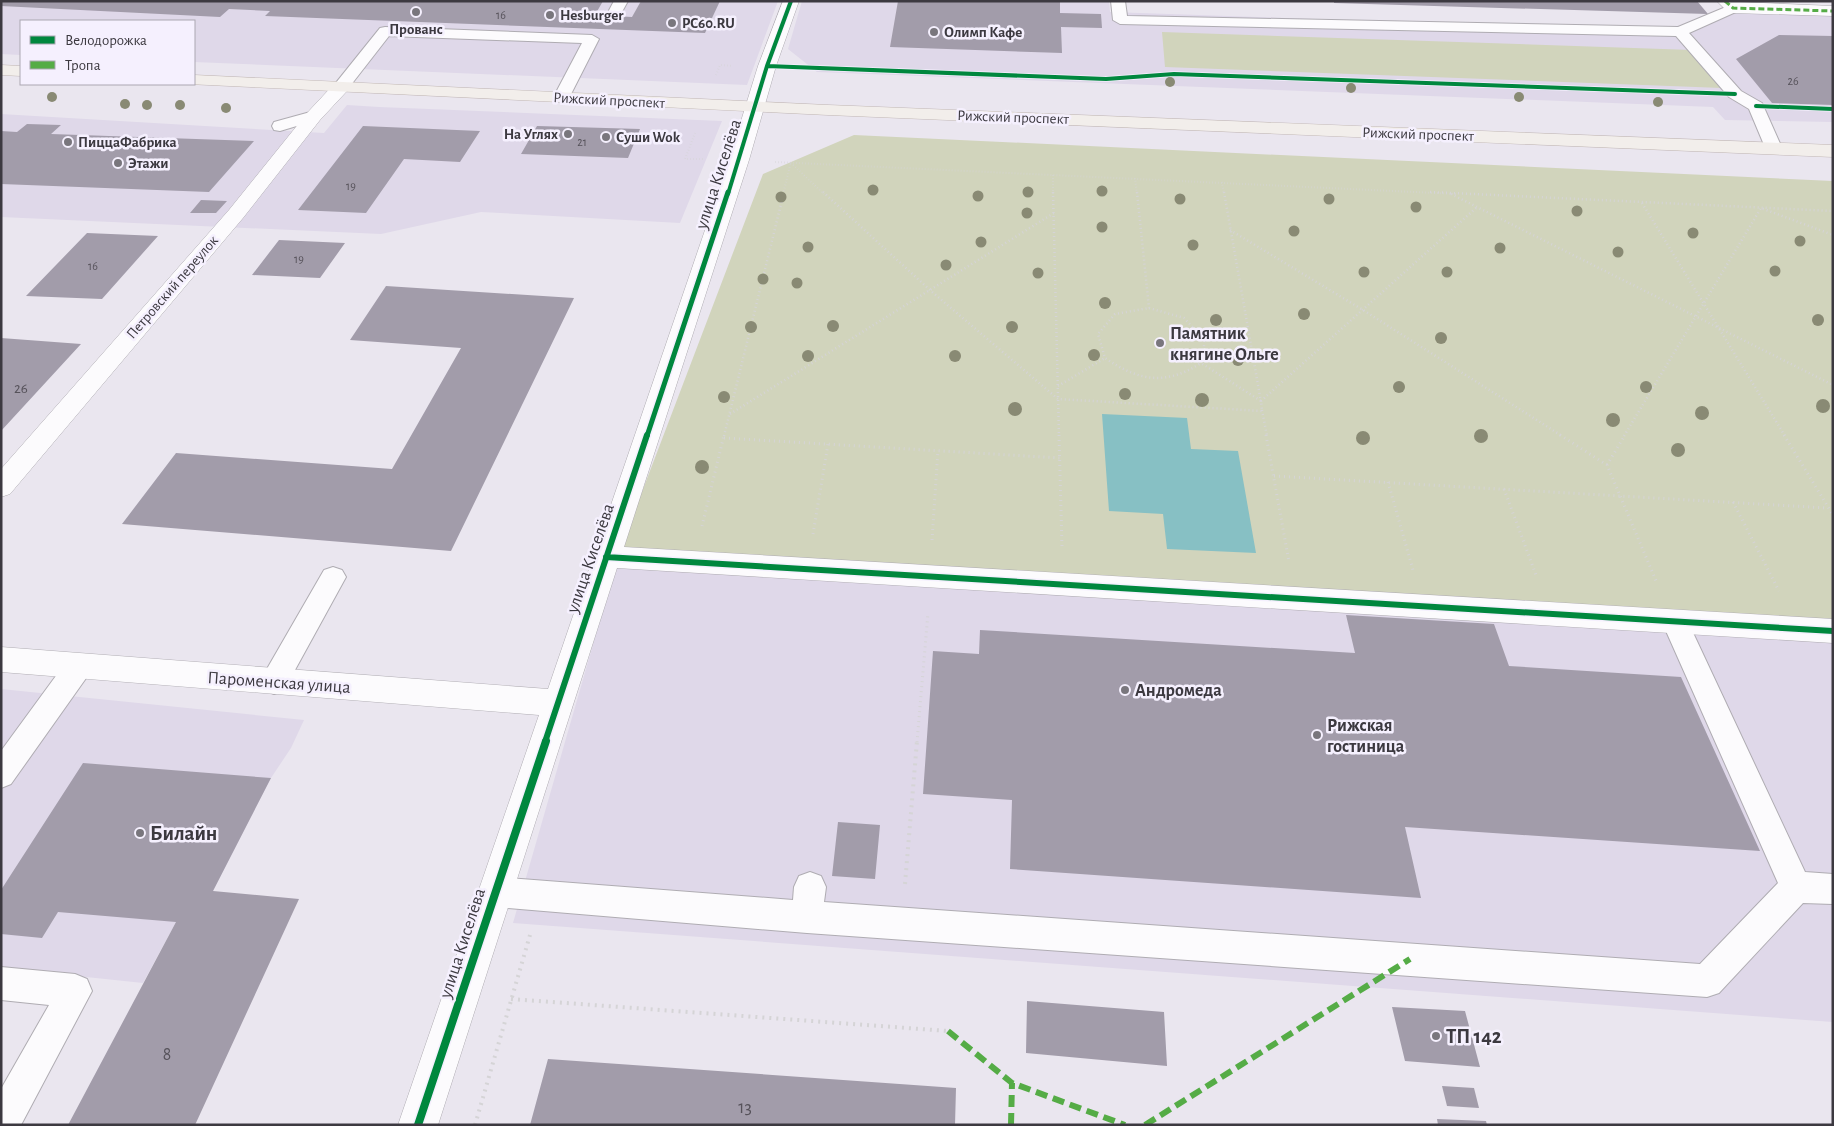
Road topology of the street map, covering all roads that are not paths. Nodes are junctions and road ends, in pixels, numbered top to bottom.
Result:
1 (621, 1) edge
2 (791, 1) edge
3 (1118, 1) edge
4 (1729, 5) edge
5 (1833, 11) edge
6 (1680, 32) junction
7 (592, 39) junction
8 (1, 70) edge
9 (20, 71) edge
10 (195, 80) edge
11 (341, 87) junction
12 (561, 98) junction
13 (756, 106) junction
14 (314, 116) junction
15 (280, 126) dead end
16 (1773, 148) junction
17 (1833, 151) edge
18 (1, 487) edge
19 (606, 557) junction
20 (333, 577) dead end
21 (1675, 622) junction
22 (1833, 631) edge
23 (1, 659) edge
24 (79, 666) junction
25 (274, 682) junction
26 (557, 703) junction
27 (1, 775) edge
28 (810, 887) dead end
29 (1796, 887) junction
30 (1833, 889) edge
31 (495, 892) junction
32 (807, 918) junction
33 (1, 984) edge
34 (1, 1125) edge
35 (418, 1125) edge

1 - 7 lane
2 - 13 street, улица Киселёва
3 - 6 lane
4 - 5 street
4 - 6 lane
6 - 16 lane
7 - 11 lane
7 - 12 lane
8 - 9 main road
10 - 11 main road, Рижский проспект
11 - 12 main road, Рижский проспект
11 - 14 street, Петровский переулок
12 - 13 main road, Рижский проспект
13 - 16 main road, Рижский проспект
13 - 19 street, улица Киселёва
14 - 15 lane
14 - 18 street, Петровский переулок
16 - 17 main road, Рижский проспект
19 - 21 street
19 - 26 street, улица Киселёва
20 - 25 lane
21 - 22 street
21 - 29 lane
23 - 24 street, Пароменская улица
24 - 25 street, Пароменская улица
24 - 27 lane
25 - 26 street, Пароменская улица
26 - 31 street, улица Киселёва
28 - 32 lane
29 - 30 lane
29 - 32 lane
31 - 32 lane
31 - 35 street, улица Киселёва
33 - 34 lane

